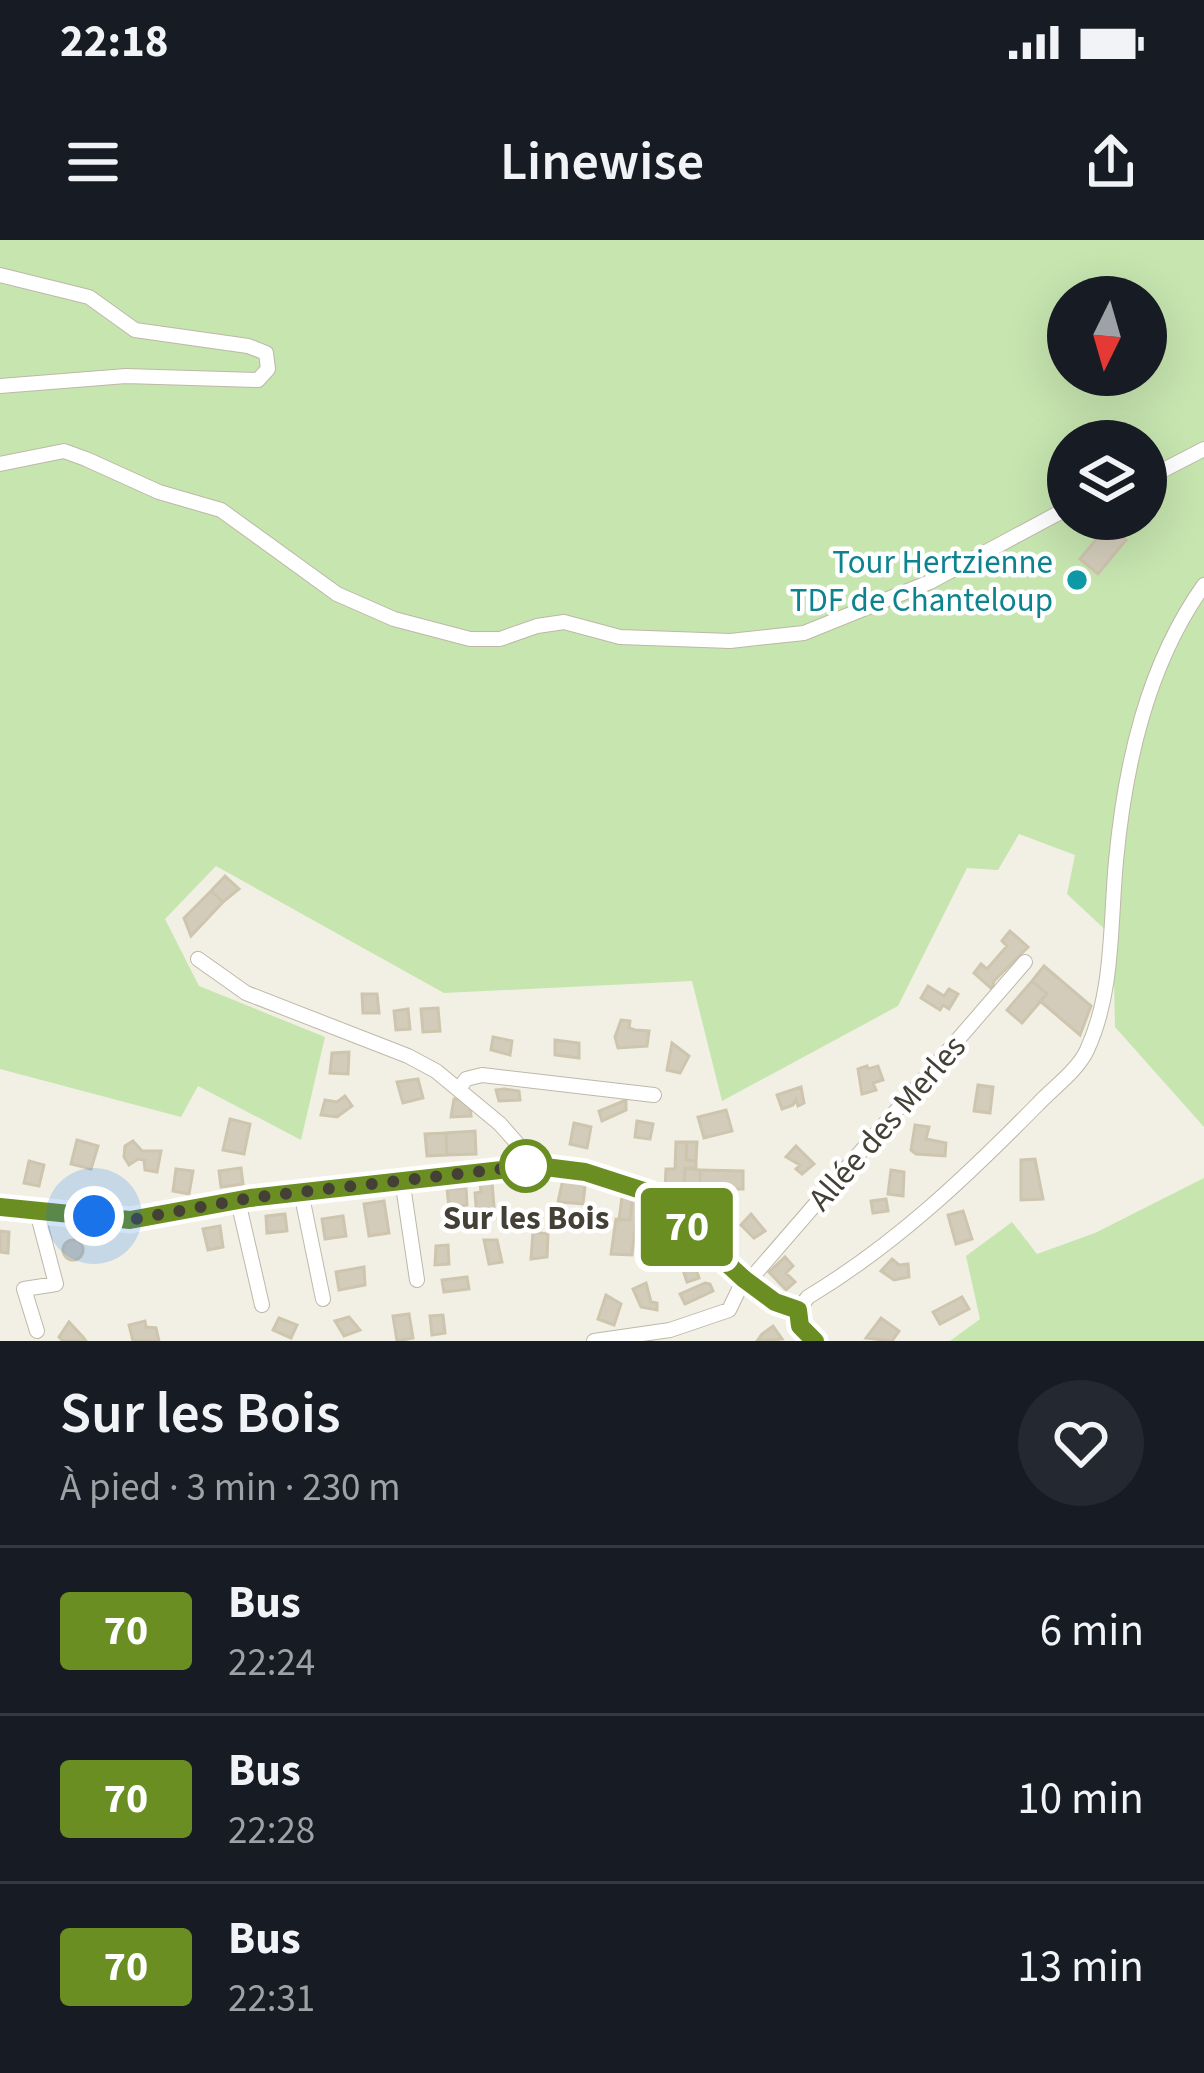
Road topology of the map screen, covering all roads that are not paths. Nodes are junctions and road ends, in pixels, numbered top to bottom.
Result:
1 (0, 275) edge
2 (0, 386) edge
3 (1204, 449) edge
4 (0, 464) edge
5 (1167, 468) edge
6 (1047, 519) edge
7 (1204, 585) edge
8 (198, 959) dead end
9 (1024, 962) dead end
10 (459, 1089) junction
11 (654, 1094) dead end
12 (537, 1166) junction
13 (402, 1179) junction
14 (301, 1192) junction
15 (238, 1201) junction
16 (0, 1207) edge
17 (37, 1212) junction
18 (417, 1280) dead end
19 (746, 1280) junction
20 (323, 1299) dead end
21 (262, 1305) dead end
22 (799, 1318) junction
23 (37, 1331) dead end
24 (594, 1341) edge
25 (791, 1341) edge
26 (815, 1341) edge

1 - 2 street
3 - 5 street
4 - 6 street
7 - 22 street
8 - 10 street
9 - 19 street, Allée des Merles
10 - 11 street
10 - 12 street
12 - 13 street
12 - 19 street
13 - 14 street
13 - 18 street
14 - 15 street
14 - 20 street
15 - 17 street
15 - 21 street
16 - 17 street
17 - 23 street
19 - 22 street
19 - 24 street, Allée des Merles
22 - 25 street
22 - 26 street

